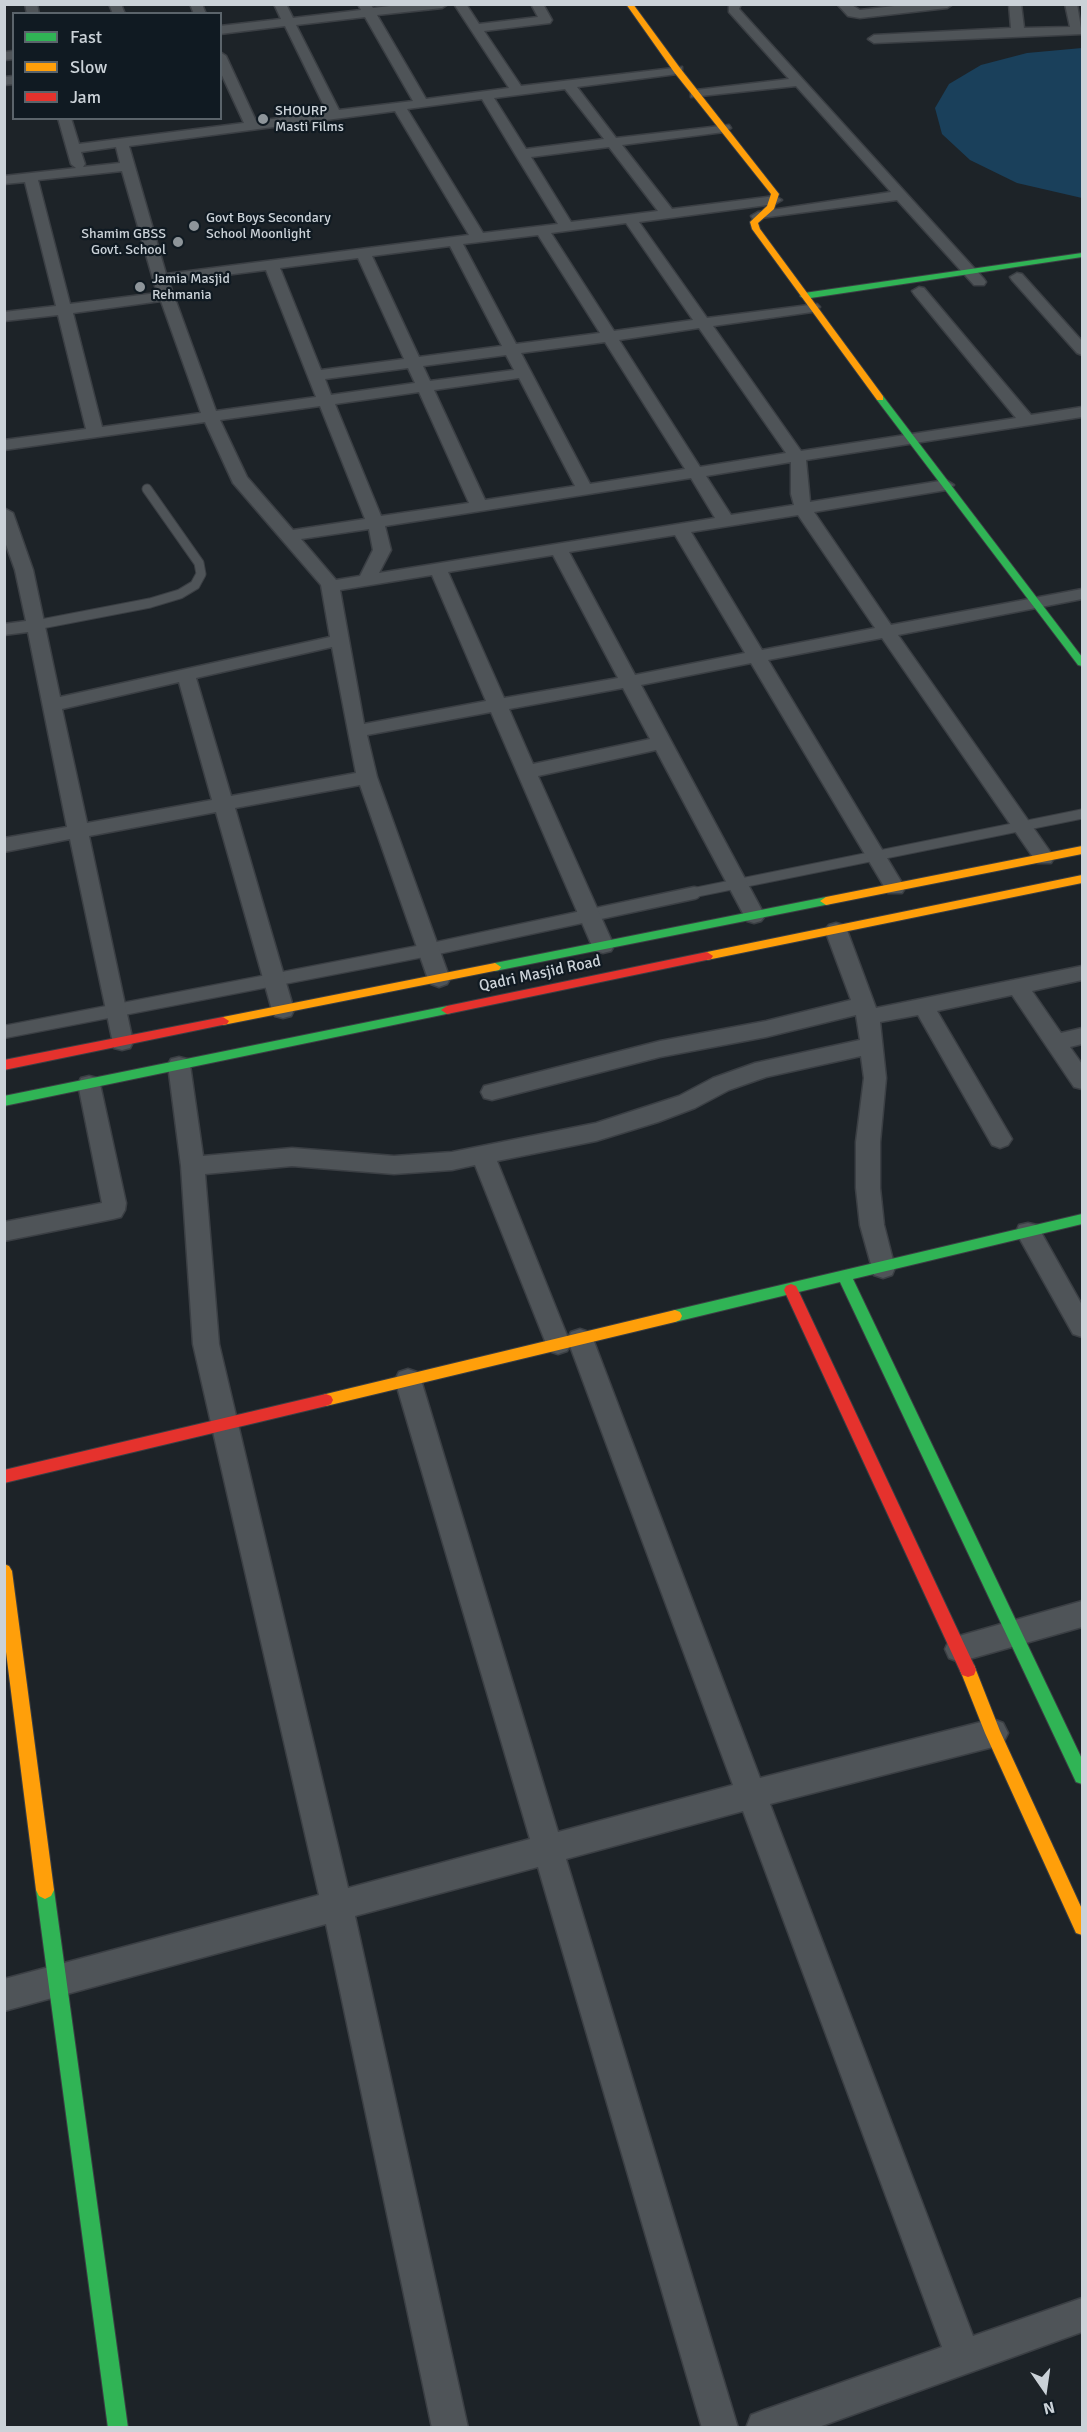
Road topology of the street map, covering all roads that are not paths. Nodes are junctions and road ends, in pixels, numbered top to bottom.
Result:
1 (280, 4) edge
2 (442, 4) edge
3 (460, 4) edge
4 (537, 4) edge
5 (629, 4) edge
6 (735, 4) edge
7 (843, 4) edge
8 (947, 4) edge
9 (1015, 4) edge
10 (1071, 4) edge
11 (367, 9) edge
12 (288, 23) junction
13 (476, 28) junction
14 (222, 30) edge
15 (1080, 30) edge
16 (1018, 31) junction
17 (874, 39) dead end
18 (222, 60) edge
19 (677, 70) junction
20 (800, 82) junction
21 (567, 83) junction
22 (517, 90) junction
23 (696, 94) junction
24 (486, 95) junction
25 (422, 104) junction
26 (399, 107) junction
27 (335, 115) junction
28 (65, 120) edge
29 (164, 120) edge
30 (252, 126) junction
31 (724, 128) junction
32 (170, 137) junction
33 (613, 142) junction
34 (121, 143) junction
35 (73, 149) junction
36 (522, 154) junction
37 (127, 166) junction
38 (81, 172) junction
39 (32, 178) junction
40 (4, 180) edge
41 (902, 195) junction
42 (775, 200) junction
43 (669, 215) junction
44 (758, 216) junction
45 (632, 220) junction
46 (568, 228) junction
47 (543, 231) junction
48 (479, 239) junction
49 (455, 242) junction
50 (364, 254) junction
51 (1083, 255) edge
52 (271, 265) junction
53 (1083, 267) edge
54 (975, 277) junction
55 (1017, 277) junction
56 (160, 279) junction
57 (919, 291) junction
58 (167, 296) junction
59 (808, 302) junction
60 (64, 309) junction
61 (4, 317) edge
62 (702, 323) junction
63 (608, 337) junction
64 (513, 350) junction
65 (1083, 350) edge
66 (414, 363) junction
67 (524, 373) junction
68 (316, 375) junction
69 (425, 387) junction
70 (326, 400) junction
71 (1083, 412) edge
72 (211, 416) junction
73 (1027, 421) junction
74 (95, 432) junction
75 (911, 441) junction
76 (4, 445) edge
77 (796, 457) junction
78 (695, 472) junction
79 (946, 485) junction
80 (147, 489) dead end
81 (585, 490) junction
82 (479, 506) junction
83 (802, 509) junction
84 (4, 513) edge
85 (726, 521) junction
86 (376, 522) junction
87 (680, 529) junction
88 (288, 536) junction
89 (558, 549) junction
90 (438, 569) junction
91 (367, 580) junction
92 (330, 585) junction
93 (1083, 594) edge
94 (1036, 602) junction
95 (36, 625) junction
96 (4, 630) edge
97 (886, 631) junction
98 (340, 640) junction
99 (757, 657) junction
100 (1083, 663) edge
101 (186, 675) junction
102 (631, 681) junction
103 (52, 705) junction
104 (498, 706) junction
105 (356, 731) junction
106 (663, 742) junction
107 (526, 772) junction
108 (367, 777) junction
109 (223, 804) junction
110 (1083, 814) edge
111 (1022, 826) junction
112 (78, 831) junction
113 (4, 845) edge
114 (1083, 850) edge
115 (875, 854) junction
116 (1044, 858) junction
117 (1083, 879) edge
118 (738, 885) junction
119 (895, 888) junction
120 (589, 915) junction
121 (754, 916) junction
122 (836, 930) junction
123 (603, 946) junction
124 (428, 950) junction
125 (1083, 973) edge
126 (274, 979) junction
127 (439, 979) junction
128 (1017, 986) junction
129 (923, 1005) junction
130 (116, 1010) junction
131 (282, 1010) junction
132 (866, 1011) junction
133 (4, 1032) edge
134 (1083, 1036) edge
135 (122, 1042) junction
136 (1056, 1042) junction
137 (871, 1046) junction
138 (4, 1065) edge
139 (179, 1065) junction
140 (1083, 1082) edge
141 (89, 1084) junction
142 (492, 1092) dead end
143 (4, 1101) edge
144 (1000, 1138) dead end
145 (483, 1155) junction
146 (193, 1166) junction
147 (1083, 1219) edge
148 (4, 1232) edge
149 (1028, 1232) junction
150 (883, 1268) junction
151 (845, 1277) junction
152 (791, 1290) junction
153 (1083, 1328) edge
154 (569, 1342) junction
155 (408, 1380) junction
156 (224, 1425) junction
157 (4, 1477) edge
158 (4, 1570) edge
159 (1083, 1614) edge
160 (1015, 1634) junction
161 (959, 1649) junction
162 (993, 1733) junction
163 (1083, 1776) edge
164 (750, 1795) junction
165 (547, 1849) junction
166 (337, 1905) junction
167 (1083, 1927) edge
168 (58, 1980) junction
169 (4, 1995) edge
170 (1083, 2315) edge
171 (963, 2357) junction
172 (118, 2427) edge
173 (450, 2427) edge
174 (720, 2427) edge
175 (764, 2427) edge

1 - 12 street
2 - 11 street
3 - 13 street
4 - 13 street
5 - 19 street
6 - 20 street
7 - 8 street
9 - 16 street
10 - 15 street
11 - 12 street
11 - 25 street
12 - 14 street
12 - 27 street
13 - 22 street
15 - 16 street
16 - 17 street
18 - 30 street
19 - 21 street
19 - 23 street
20 - 23 street
20 - 41 street
21 - 22 street
21 - 33 street
22 - 24 street
23 - 31 street
24 - 25 street
24 - 36 street
25 - 26 street
26 - 27 street
26 - 48 street
27 - 30 street
28 - 35 street
29 - 32 street
30 - 32 street
31 - 33 street
31 - 42 street
32 - 34 street
33 - 36 street
33 - 43 street
34 - 35 street
34 - 37 street
35 - 38 street
36 - 46 street
37 - 38 street
37 - 56 street
38 - 39 street
39 - 40 street
39 - 60 street
41 - 44 street
41 - 54 street
42 - 43 street
42 - 44 street
43 - 45 street
44 - 59 street
45 - 46 street
45 - 62 street
46 - 47 street
47 - 48 street
47 - 63 street
48 - 49 street
49 - 50 street
49 - 64 street
50 - 52 street
50 - 66 street
51 - 54 street
52 - 56 street
52 - 68 street
53 - 55 street
54 - 55 street
54 - 57 street
54 - 59 street
55 - 65 street
56 - 58 street
57 - 59 street
57 - 73 street
58 - 60 street
58 - 72 street
59 - 62 street
59 - 75 street
60 - 61 street
60 - 74 street
62 - 63 street
62 - 77 street
63 - 64 street
63 - 78 street
64 - 66 street
64 - 67 street
66 - 68 street
66 - 69 street
67 - 69 street
67 - 81 street
68 - 70 street
69 - 70 street
69 - 82 street
70 - 72 street
70 - 86 street
71 - 73 street
72 - 74 street
72 - 88 street
73 - 75 street
74 - 76 street
75 - 77 street
75 - 79 street
77 - 78 street
77 - 83 street
78 - 81 street
78 - 85 street
79 - 83 street
79 - 94 street
80 - 95 lane
81 - 82 street
82 - 86 street
83 - 85 street
83 - 97 street
84 - 95 street
85 - 87 street
86 - 88 street
86 - 91 street
87 - 89 street
87 - 99 street
88 - 92 street
89 - 90 street
89 - 102 street
90 - 91 street
90 - 104 street
91 - 92 street
92 - 98 street
93 - 94 street
94 - 97 street
94 - 100 street
95 - 96 street
95 - 103 street
97 - 99 street
97 - 111 street
98 - 101 street
98 - 105 street
99 - 102 street
99 - 115 street
101 - 103 street
101 - 109 street
102 - 104 street
102 - 106 street
103 - 112 street
104 - 105 street
104 - 107 street
105 - 108 street
106 - 107 street
106 - 118 street
107 - 120 street
108 - 109 street
108 - 124 street
109 - 112 street
109 - 126 street
110 - 111 lane
111 - 115 lane
111 - 116 street
112 - 113 street
112 - 130 street
114 - 116 street, Qadri Masjid Road
115 - 118 lane
115 - 119 street
116 - 119 street, Qadri Masjid Road
117 - 122 street, Qadri Masjid Road
118 - 120 lane
118 - 121 street
119 - 121 street, Qadri Masjid Road
120 - 123 street
120 - 124 lane
121 - 123 street, Qadri Masjid Road
122 - 132 street
122 - 139 street, Qadri Masjid Road
123 - 127 street, Qadri Masjid Road
124 - 126 lane
124 - 127 street
125 - 128 street
126 - 130 lane
126 - 131 street
127 - 131 street, Qadri Masjid Road
128 - 129 street
128 - 136 street
129 - 132 street
129 - 144 street
130 - 133 lane
130 - 135 street
131 - 135 street, Qadri Masjid Road
132 - 137 street
132 - 142 street
134 - 136 street
135 - 138 street, Qadri Masjid Road
136 - 140 street
137 - 145 street
137 - 150 street
139 - 141 street, Qadri Masjid Road
139 - 146 street
141 - 143 street, Qadri Masjid Road
141 - 148 street
145 - 146 street
145 - 154 street
146 - 156 street
147 - 149 street
149 - 150 street
149 - 153 street
150 - 151 street
151 - 152 street
151 - 160 street
152 - 154 street
152 - 161 street
154 - 155 street
154 - 164 street
155 - 156 street
155 - 165 street
156 - 157 street
156 - 166 street
158 - 168 street
159 - 160 street
160 - 161 street
160 - 163 street
161 - 162 street
162 - 164 street
162 - 167 street
164 - 165 street
164 - 171 street
165 - 166 street
165 - 174 street
166 - 168 street
166 - 173 street
168 - 169 street
168 - 172 street
170 - 171 street
171 - 175 street

